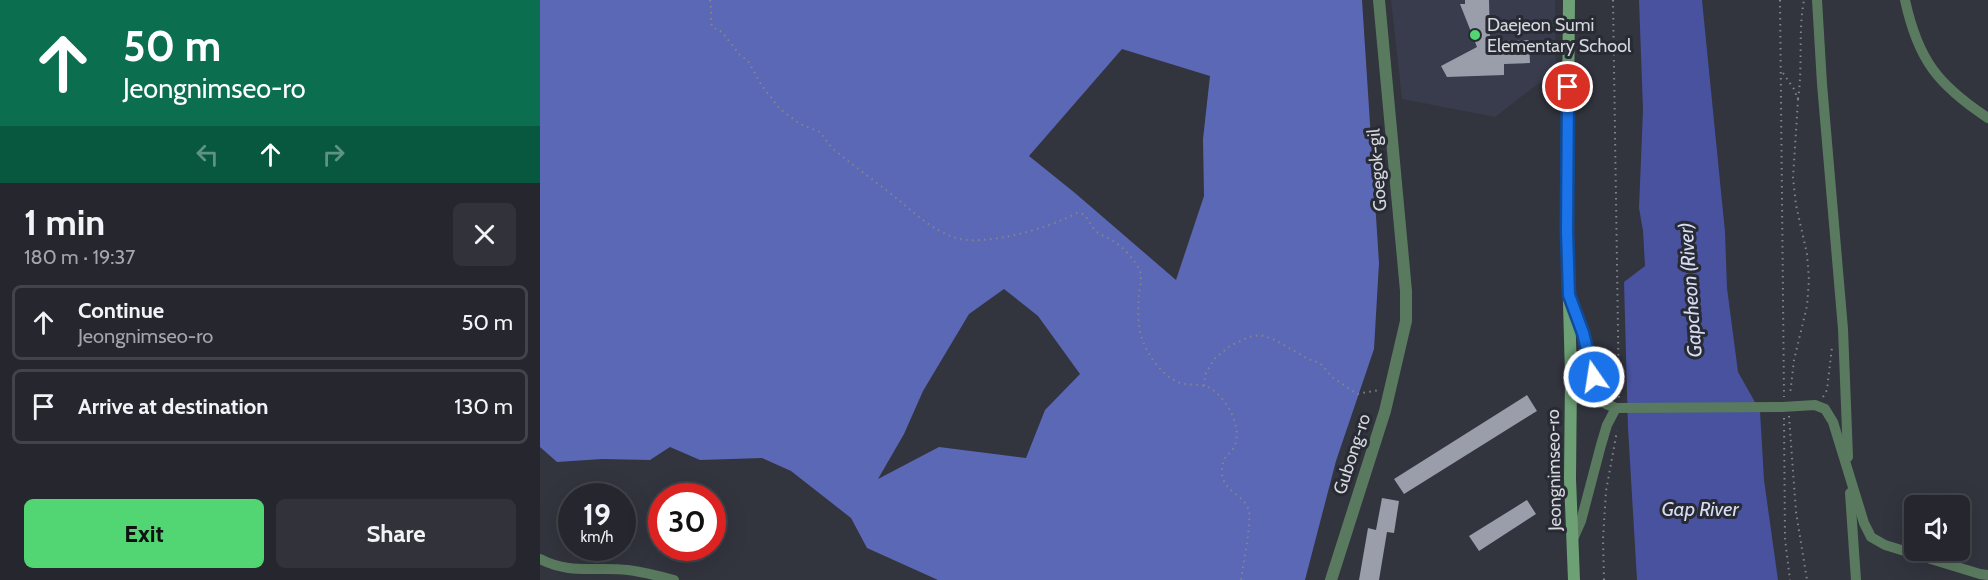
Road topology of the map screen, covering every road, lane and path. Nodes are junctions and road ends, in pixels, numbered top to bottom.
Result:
1 (710, 0) edge
2 (1378, 0) edge
3 (1569, 0) edge
4 (1613, 0) edge
5 (1780, 0) edge
6 (1804, 0) edge
7 (1818, 0) edge
8 (1905, 0) edge
9 (1782, 72) junction
10 (1798, 100) junction
11 (1988, 118) edge
12 (1569, 295) junction
13 (1843, 329) junction
14 (1402, 338) joint
15 (1204, 386) junction
16 (1390, 387) junction
17 (1815, 405) junction
18 (1785, 407) junction
19 (1620, 408) junction
20 (1849, 476) junction
21 (1573, 539) junction
22 (540, 559) edge
23 (1988, 574) edge
24 (674, 580) edge
25 (1241, 580) edge
26 (1331, 580) edge
27 (1574, 580) edge
28 (1604, 580) edge
29 (1790, 580) edge
30 (1807, 580) edge
31 (1856, 580) edge

1 - 15 path
2 - 14 street, Goegok-gil
3 - 12 main road, Jeongnimseo-ro
4 - 19 path
5 - 9 path
6 - 10 path
7 - 13 street
8 - 11 street
9 - 10 path
9 - 18 path
10 - 18 path
12 - 19 street
12 - 21 main road, Jeongnimseo-ro
13 - 17 path
13 - 20 street
14 - 16 street, Gubong-ro
15 - 16 path
15 - 25 path
16 - 26 street, Gubong-ro
17 - 18 street
17 - 20 street
18 - 19 street
18 - 29 path
18 - 30 path
19 - 21 street
19 - 28 path
20 - 23 street
20 - 31 street
21 - 27 main road, Jeongnimseo-ro
22 - 24 street

